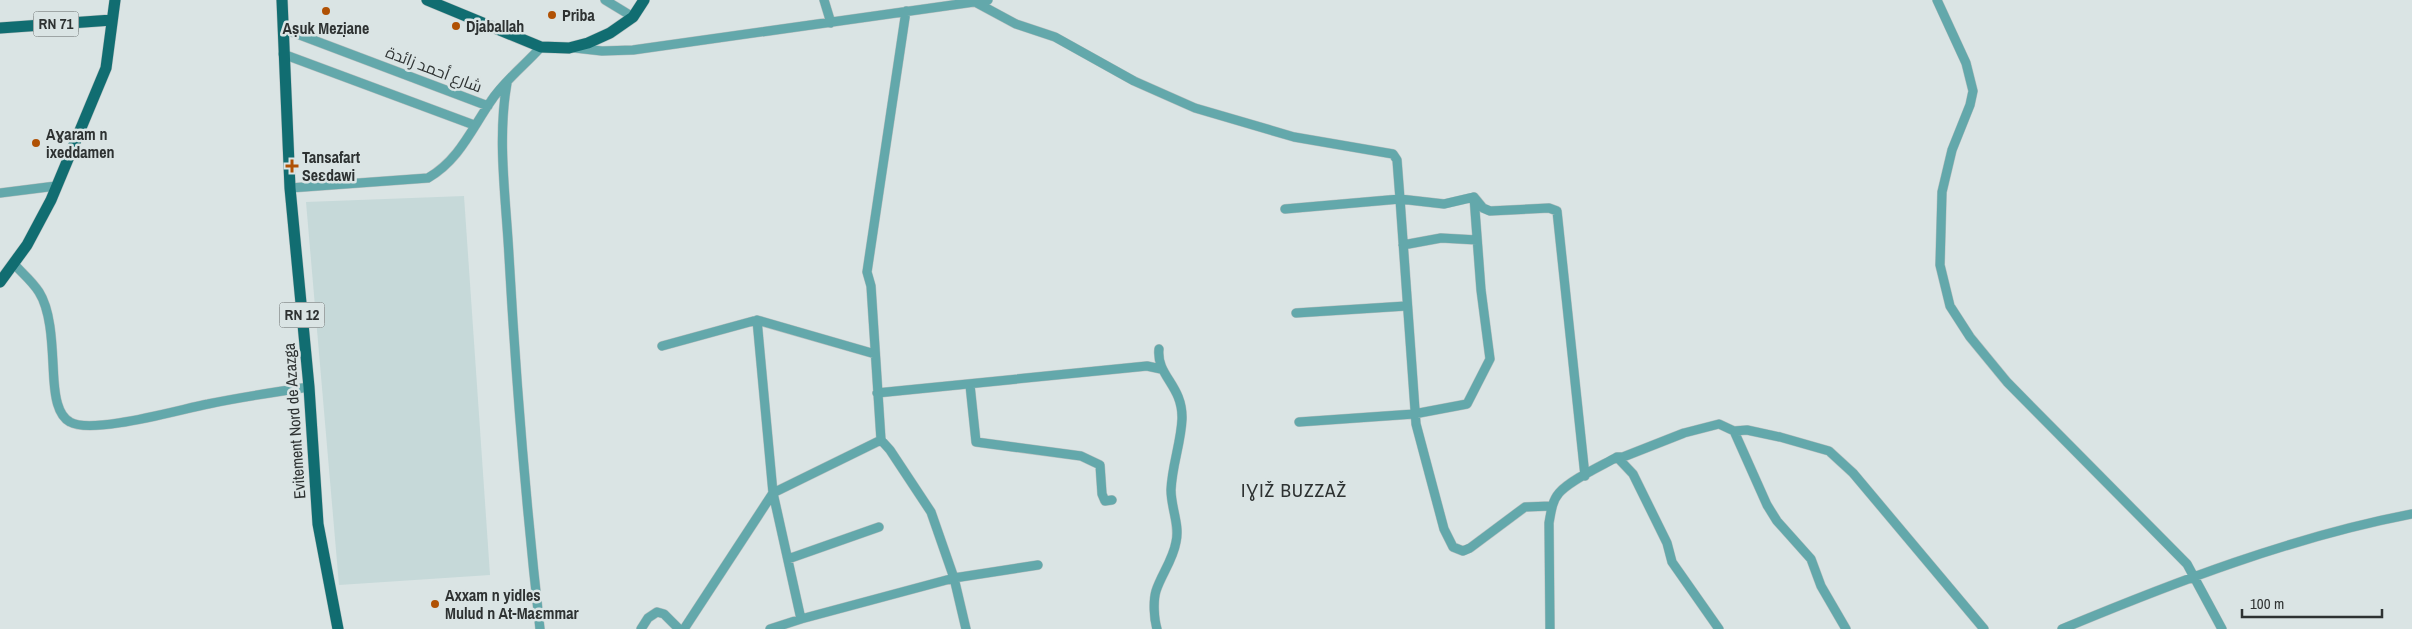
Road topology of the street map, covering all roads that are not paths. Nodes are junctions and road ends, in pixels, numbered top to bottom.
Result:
1 (114, 0) edge
2 (282, 0) edge
3 (427, 0) edge
4 (605, 0) edge
5 (644, 0) edge
6 (824, 0) edge
7 (988, 0) edge
8 (1938, 0) edge
9 (977, 3) junction
10 (906, 11) junction
11 (633, 17) junction
12 (112, 20) junction
13 (832, 23) junction
14 (0, 28) edge
15 (284, 29) junction
16 (541, 47) junction
17 (569, 48) junction
18 (283, 54) junction
19 (507, 83) junction
20 (488, 106) junction
21 (474, 125) junction
22 (56, 186) junction
23 (290, 188) junction
24 (0, 193) edge
25 (1474, 197) junction
26 (1400, 199) junction
27 (1284, 209) dead end
28 (1477, 240) junction
29 (1403, 245) junction
30 (14, 264) junction
31 (0, 282) edge
32 (1406, 306) junction
33 (1296, 314) dead end
34 (757, 320) junction
35 (662, 346) dead end
36 (1158, 349) dead end
37 (875, 354) junction
38 (1161, 369) junction
39 (970, 385) junction
40 (309, 387) junction
41 (877, 393) junction
42 (1414, 414) junction
43 (1300, 422) dead end
44 (1734, 431) junction
45 (880, 440) junction
46 (1617, 457) junction
47 (1585, 476) junction
48 (773, 493) junction
49 (1112, 500) dead end
50 (1552, 506) junction
51 (2412, 514) edge
52 (879, 527) dead end
53 (788, 559) junction
54 (1038, 564) dead end
55 (2196, 577) junction
56 (954, 578) junction
57 (801, 618) junction
58 (338, 629) edge
59 (540, 629) edge
60 (641, 629) edge
61 (679, 629) edge
62 (684, 629) edge
63 (770, 629) edge
64 (966, 629) edge
65 (1157, 629) edge
66 (1550, 629) edge
67 (1719, 629) edge
68 (1846, 629) edge
69 (1984, 629) edge
70 (2062, 629) edge
71 (2222, 629) edge

1 - 12 main road
2 - 15 main road, Evitement Nord de Azazga / RN 12
3 - 16 main road
4 - 11 street
5 - 11 main road
6 - 13 street
7 - 9 street
8 - 55 street
9 - 10 street
9 - 26 street
10 - 13 street
10 - 37 street
11 - 17 main road
12 - 14 main road, RN 71
12 - 22 main road
13 - 17 street
15 - 18 main road, Evitement Nord de Azazga / RN 12
15 - 20 street, شارع أحمد زائدة
16 - 17 main road
16 - 19 street
18 - 21 street
18 - 23 main road, Evitement Nord de Azazga / RN 12
19 - 20 street
19 - 59 street
20 - 21 street
21 - 23 street
22 - 24 street
22 - 30 main road
23 - 40 main road, Evitement Nord de Azazga / RN 12
25 - 26 street
25 - 28 street
25 - 47 street
26 - 27 street
26 - 29 street
28 - 29 street
28 - 42 street
29 - 32 street
30 - 31 main road
30 - 40 street
32 - 33 street
32 - 42 street
34 - 35 street
34 - 37 street
34 - 48 street
36 - 38 street
37 - 41 street
38 - 39 street
38 - 65 street
39 - 41 street
39 - 49 street
40 - 58 main road, Evitement Nord de Azazga / RN 12
41 - 45 street
42 - 43 street
42 - 50 street
44 - 46 street
44 - 68 street
44 - 69 street
45 - 48 street
45 - 56 street
46 - 47 street
46 - 67 street
47 - 50 street
48 - 53 street
48 - 62 street
50 - 66 street
51 - 55 street
52 - 53 street
53 - 57 street
54 - 56 street
55 - 70 street
55 - 71 street
56 - 57 street
56 - 64 street
57 - 63 street
60 - 61 street

